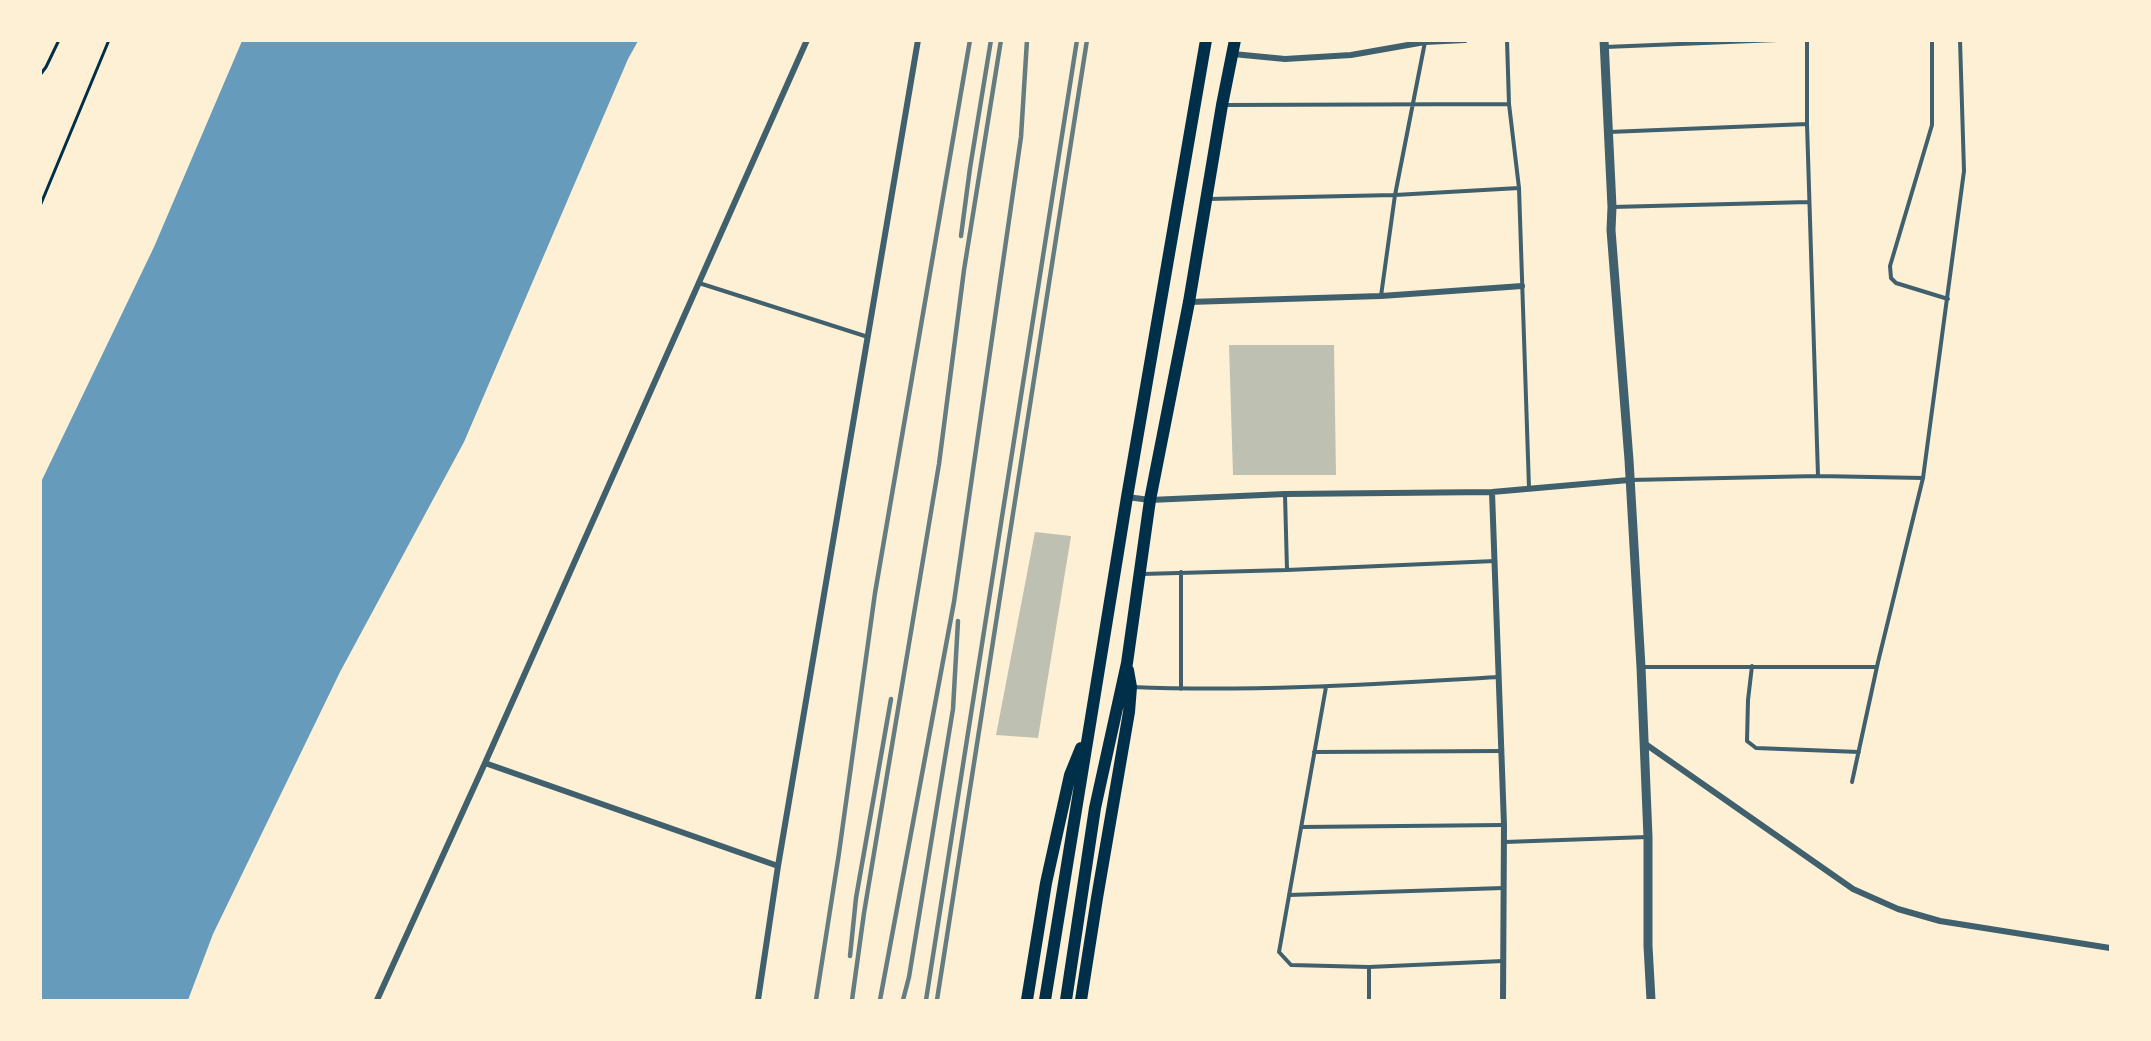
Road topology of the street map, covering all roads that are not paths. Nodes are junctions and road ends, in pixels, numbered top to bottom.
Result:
1 (807, 40) edge
2 (918, 40) edge
3 (1206, 40) edge
4 (1235, 40) edge
5 (1464, 40) edge
6 (1508, 40) edge
7 (1778, 40) edge
8 (1807, 40) edge
9 (1932, 40) edge
10 (1960, 40) edge
11 (1425, 42) edge
12 (1686, 43) edge
13 (1604, 44) edge
14 (1233, 54) junction
15 (1509, 104) junction
16 (1222, 105) junction
17 (1413, 105) junction
18 (1807, 124) junction
19 (1607, 133) junction
20 (1519, 188) junction
21 (1395, 195) junction
22 (1208, 199) junction
23 (1809, 202) junction
24 (1612, 207) junction
25 (699, 283) junction
26 (1522, 286) junction
27 (1382, 296) junction
28 (1948, 299) junction
29 (1189, 302) junction
30 (867, 337) junction
31 (1818, 476) junction
32 (1923, 478) junction
33 (1629, 480) junction
34 (1529, 488) junction
35 (1492, 492) junction
36 (1285, 494) junction
37 (1127, 497) junction
38 (1150, 500) junction
39 (1495, 561) junction
40 (1287, 570) junction
41 (1181, 572) junction
42 (1140, 574) junction
43 (1127, 663) junction
44 (1752, 666) junction
45 (1641, 667) junction
46 (1877, 667) junction
47 (1500, 677) junction
48 (1131, 687) junction
49 (1326, 687) junction
50 (1181, 689) junction
51 (1089, 730) junction
52 (1644, 743) junction
53 (1502, 751) junction
54 (1314, 752) junction
55 (1858, 752) junction
56 (485, 763) junction
57 (1852, 782) dead end
58 (1504, 825) junction
59 (1300, 827) junction
60 (1648, 837) junction
61 (1503, 842) junction
62 (778, 866) junction
63 (1503, 888) junction
64 (1288, 895) junction
65 (2110, 948) edge
66 (1503, 961) junction
67 (1369, 967) junction
68 (378, 1000) edge
69 (758, 1000) edge
70 (1028, 1000) edge
71 (1046, 1000) edge
72 (1066, 1000) edge
73 (1081, 1000) edge
74 (1369, 1000) edge
75 (1503, 1000) edge
76 (1651, 1000) edge

1 - 25 street
2 - 30 street
3 - 37 main road
4 - 14 main road
5 - 11 street
6 - 15 lane
7 - 12 lane
8 - 18 lane
9 - 28 lane
10 - 28 lane
11 - 14 street
11 - 17 lane
12 - 13 lane
13 - 19 street
14 - 16 main road
15 - 17 lane
15 - 20 lane
16 - 17 lane
16 - 22 main road
17 - 21 lane
18 - 19 lane
18 - 23 lane
19 - 24 street
20 - 21 lane
20 - 26 lane
21 - 22 lane
21 - 27 lane
22 - 29 main road
23 - 24 lane
23 - 31 lane
24 - 33 street
25 - 30 lane
25 - 56 street
26 - 27 street
26 - 34 lane
27 - 29 street
28 - 32 lane
29 - 38 main road
30 - 62 street
31 - 32 lane
31 - 33 lane
32 - 46 lane
33 - 34 street
33 - 45 street
34 - 35 street
35 - 36 street
35 - 39 street
36 - 38 street
36 - 40 lane
37 - 38 street
37 - 51 main road
38 - 42 main road
39 - 40 lane
39 - 47 street
40 - 41 lane
41 - 42 lane
41 - 50 lane
42 - 43 main road
43 - 48 main road
43 - 72 main road
44 - 45 lane
44 - 46 lane
44 - 55 lane
45 - 52 street
46 - 55 lane
47 - 49 lane
47 - 53 street
48 - 50 lane
48 - 73 main road
49 - 50 lane
49 - 54 lane
51 - 70 main road
51 - 71 main road
52 - 60 street
52 - 65 street
53 - 54 lane
53 - 58 street
54 - 59 lane
55 - 57 lane
56 - 62 street
56 - 68 street
58 - 59 lane
58 - 61 street
59 - 64 lane
60 - 61 lane
60 - 76 street
61 - 63 street
62 - 69 street
63 - 64 lane
63 - 66 street
64 - 67 lane
66 - 67 lane
66 - 75 street
67 - 74 lane

